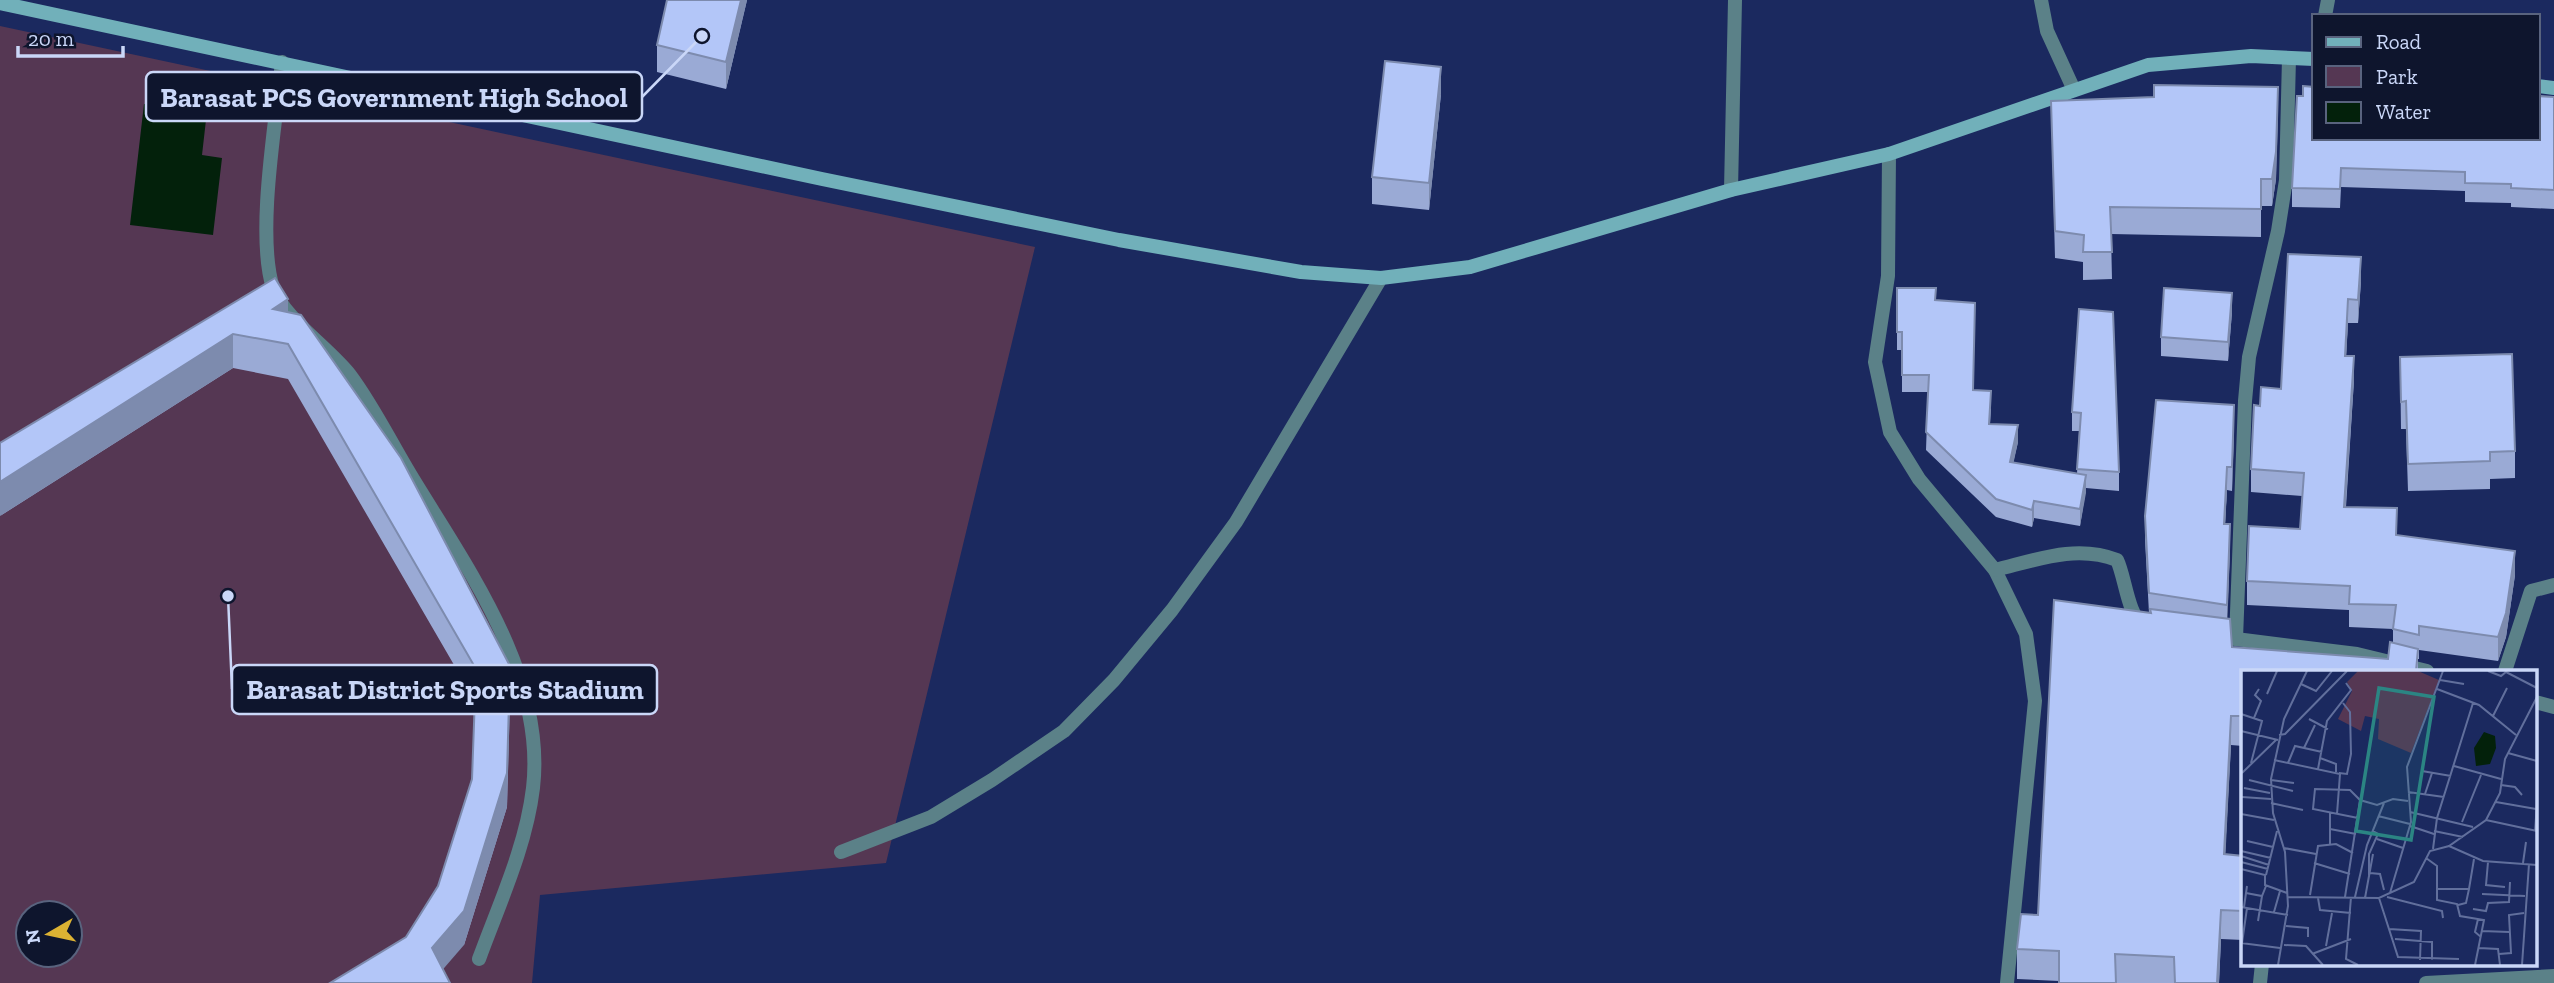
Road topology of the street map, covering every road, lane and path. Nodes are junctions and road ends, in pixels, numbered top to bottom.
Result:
1 (1735, 0) edge
2 (2040, 0) edge
3 (0, 3) edge
4 (2289, 58) junction
5 (2312, 59) edge
6 (282, 62) junction
7 (2074, 90) junction
8 (1889, 153) junction
9 (1731, 190) junction
10 (1381, 278) junction
11 (1995, 570) junction
12 (2554, 585) edge
13 (2152, 629) edge
14 (2212, 636) edge
15 (2236, 639) junction
16 (2423, 670) edge
17 (2505, 670) edge
18 (2536, 702) edge
19 (2554, 707) edge
20 (841, 852) dead end
21 (479, 960) dead end
22 (2262, 965) edge
23 (2554, 975) edge
24 (2007, 983) edge
25 (2260, 983) edge
26 (2426, 983) edge

1 - 9 street
2 - 7 street
3 - 6 street
4 - 5 street
4 - 7 street
4 - 15 street
6 - 10 street
6 - 21 street
7 - 8 street
8 - 9 street
8 - 11 street
9 - 10 street
10 - 20 street
11 - 13 street
11 - 24 street
12 - 17 street
14 - 15 street
15 - 16 street
18 - 19 street
22 - 25 street
23 - 26 street

